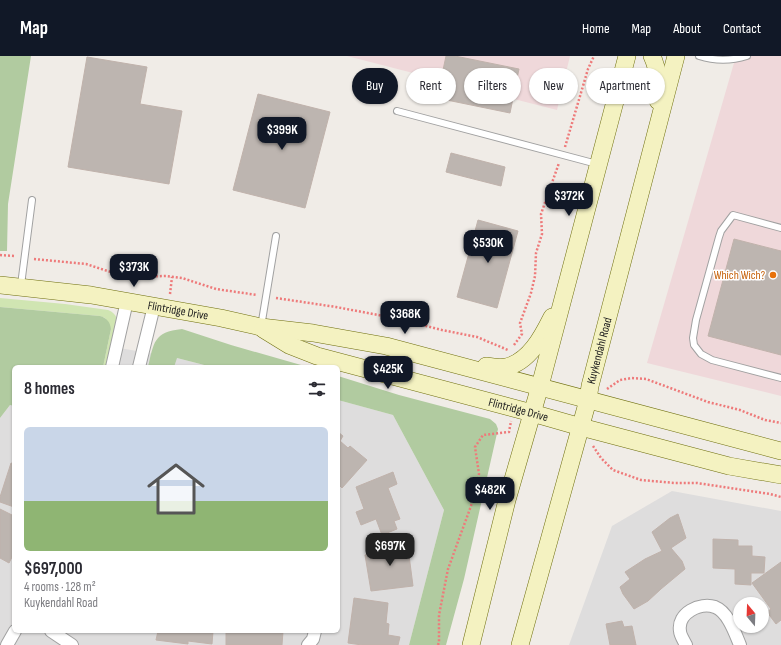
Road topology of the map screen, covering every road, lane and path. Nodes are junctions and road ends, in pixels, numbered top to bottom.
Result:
1 (594, 56) edge
2 (627, 56) edge
3 (652, 56) edge
4 (676, 56) edge
5 (699, 56) edge
6 (747, 56) edge
7 (397, 111) dead end
8 (656, 135) junction
9 (562, 155) junction
10 (598, 165) junction
11 (32, 200) dead end
12 (781, 228) edge
13 (276, 236) dead end
14 (0, 285) edge
15 (20, 287) junction
16 (563, 298) junction
17 (127, 301) junction
18 (154, 306) junction
19 (261, 327) junction
20 (518, 363) junction
21 (112, 365) edge
22 (139, 365) edge
23 (464, 366) junction
24 (781, 378) edge
25 (540, 386) junction
26 (595, 401) junction
27 (514, 408) junction
28 (532, 413) junction
29 (781, 423) edge
30 (588, 429) junction
31 (781, 451) edge
32 (781, 476) edge
33 (781, 497) edge
34 (14, 633) edge
35 (54, 633) edge
36 (314, 633) edge
37 (7, 645) edge
38 (72, 645) edge
39 (308, 645) edge
40 (438, 645) edge
41 (471, 645) edge
42 (520, 645) edge
43 (686, 645) edge
44 (740, 645) edge

1 - 9 path
2 - 10 street
3 - 8 street
4 - 8 street, Kuykendahl Road
5 - 6 lane
7 - 9 lane
8 - 26 street, Kuykendahl Road
9 - 10 lane
9 - 20 path
10 - 16 street
11 - 15 lane
12 - 24 lane
13 - 19 lane
14 - 15 street, Flintridge Drive
15 - 17 street, Flintridge Drive
16 - 20 street
16 - 25 street
17 - 18 street, Flintridge Drive
17 - 21 street
18 - 19 street, Flintridge Drive
18 - 22 street
19 - 23 street, Flintridge Drive
19 - 27 street, Flintridge Drive
20 - 23 street
23 - 25 street, Flintridge Drive
25 - 26 street, Flintridge Drive
25 - 28 street
26 - 29 path
26 - 30 street, Kuykendahl Road
26 - 31 street, Flintridge Drive
27 - 28 street, Flintridge Drive
27 - 40 path
28 - 30 street, Flintridge Drive
28 - 41 street
30 - 32 street, Flintridge Drive
30 - 33 path
30 - 42 street, Kuykendahl Road
34 - 37 street
35 - 38 street
36 - 39 street
43 - 44 street

